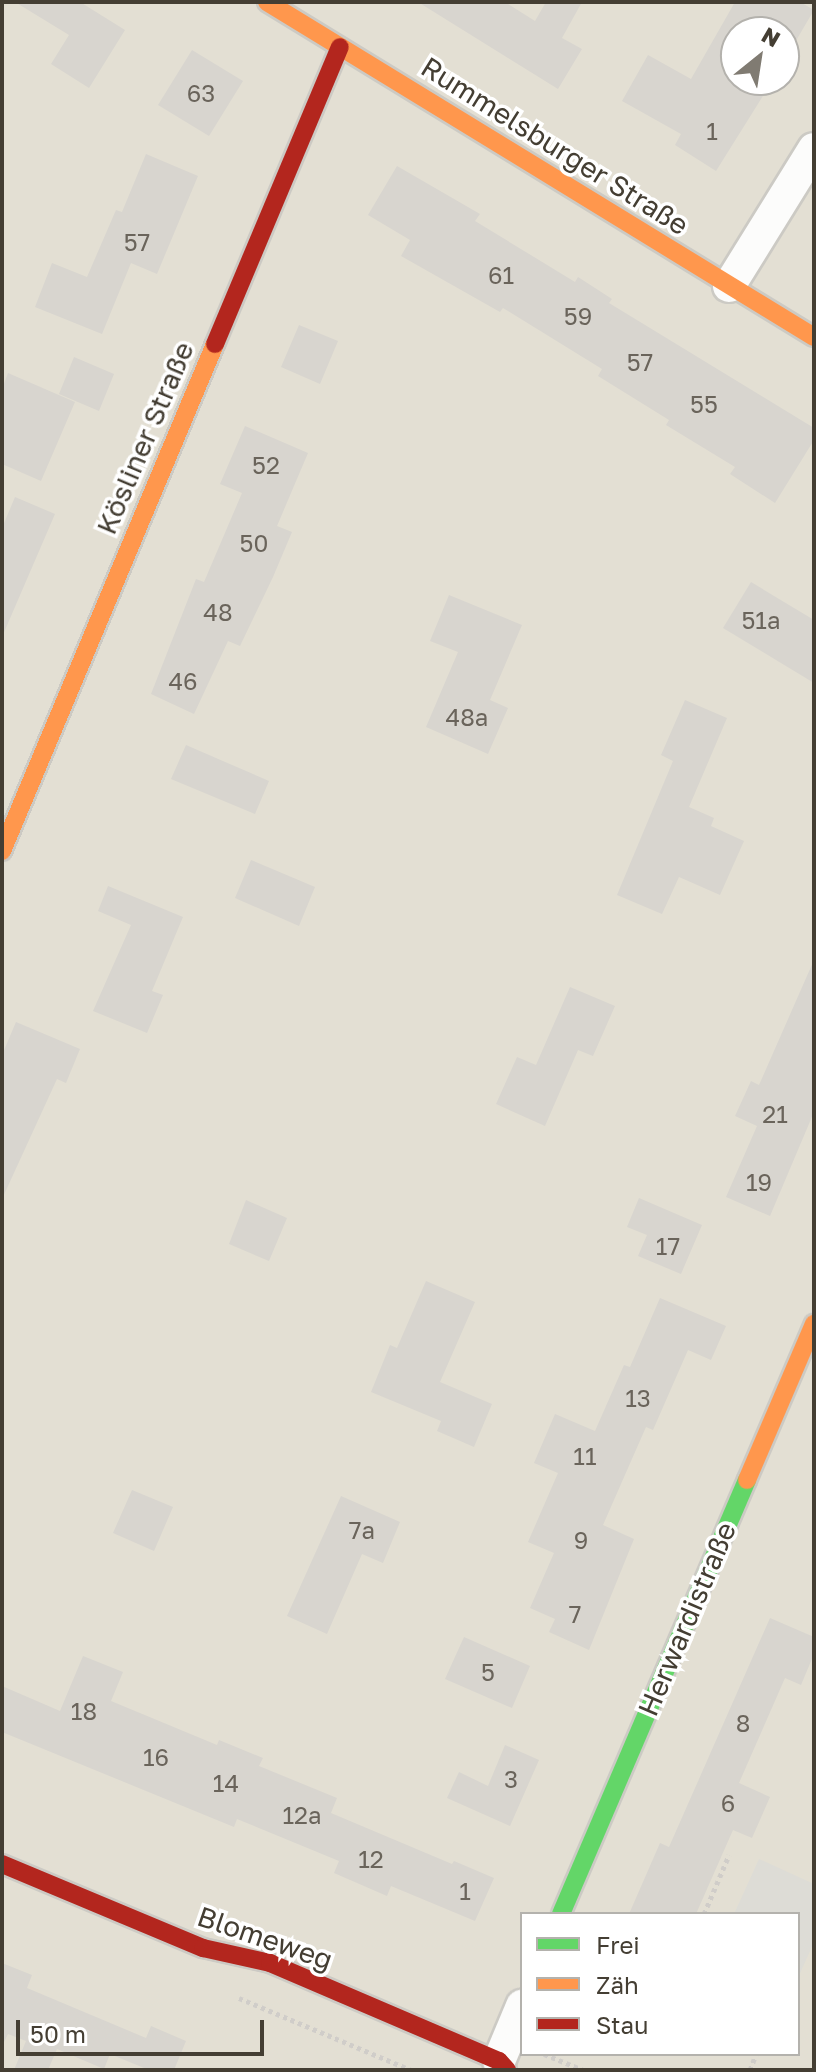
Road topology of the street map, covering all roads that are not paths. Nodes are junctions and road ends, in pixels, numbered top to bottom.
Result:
1 (267, 2) edge
2 (340, 47) junction
3 (814, 149) edge
4 (729, 286) junction
5 (814, 337) edge
6 (2, 851) edge
7 (814, 1324) edge
8 (2, 1864) edge
9 (562, 1912) edge
10 (520, 2012) edge
11 (503, 2066) edge

1 - 2 street, Rummelsburger Straße
2 - 4 street, Rummelsburger Straße
2 - 6 street, Kösliner Straße
3 - 4 street
4 - 5 street, Rummelsburger Straße
7 - 9 street, Herwardistraße
8 - 11 street, Blomeweg
10 - 11 street

